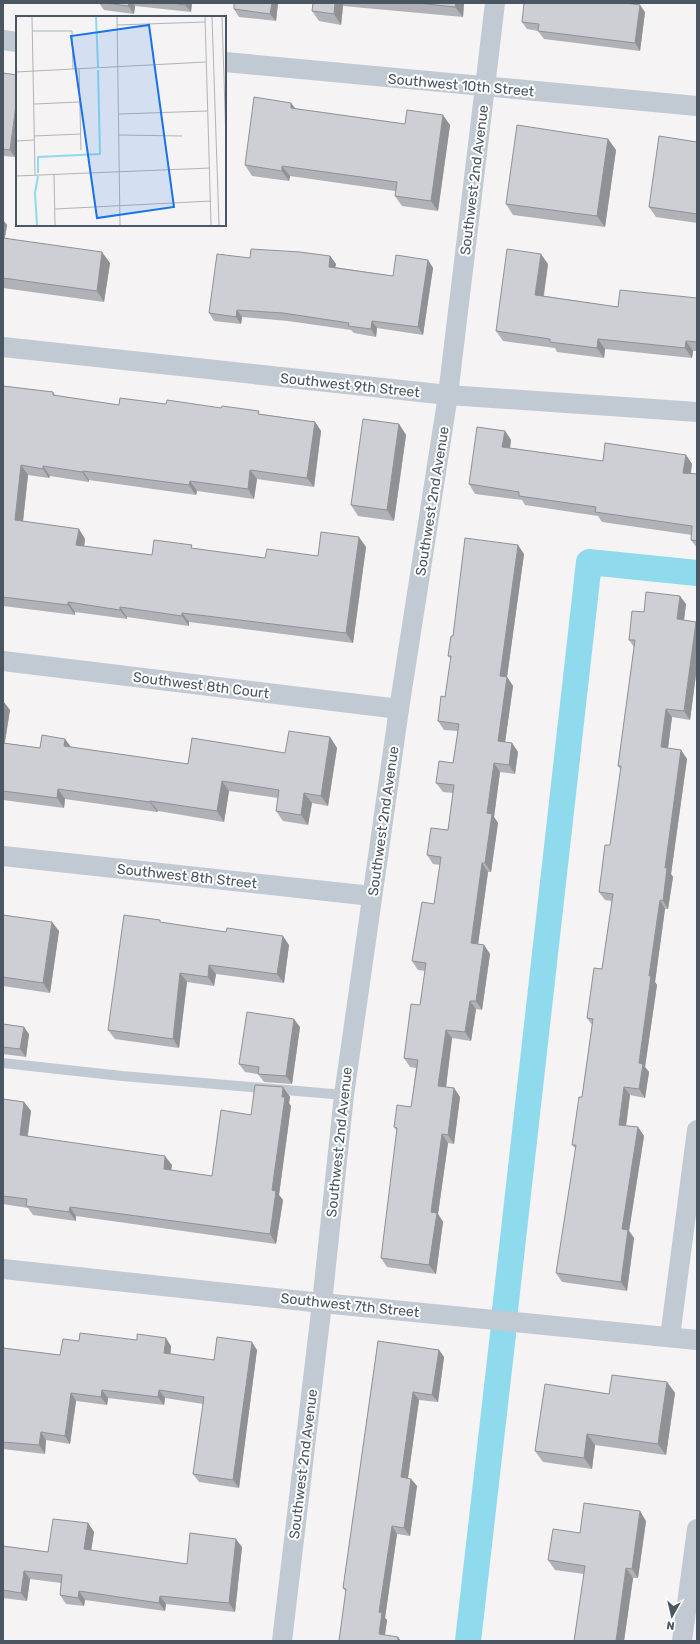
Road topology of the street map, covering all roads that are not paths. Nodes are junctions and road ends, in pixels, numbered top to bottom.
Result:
1 (495, 3) edge
2 (3, 40) edge
3 (16, 42) edge
4 (226, 62) edge
5 (485, 87) junction
6 (697, 106) edge
7 (3, 347) edge
8 (448, 395) junction
9 (697, 412) edge
10 (3, 661) edge
11 (399, 709) junction
12 (3, 856) edge
13 (372, 896) junction
14 (3, 1063) edge
15 (344, 1095) junction
16 (697, 1130) edge
17 (3, 1269) edge
18 (322, 1303) junction
19 (670, 1337) junction
20 (697, 1340) edge
21 (697, 1529) edge
22 (282, 1641) edge
23 (682, 1641) edge

1 - 5 street, Southwest 2nd Avenue
2 - 3 street
4 - 5 street, Southwest 10th Street
5 - 6 street, Southwest 10th Street
5 - 8 street, Southwest 2nd Avenue
7 - 8 street, Southwest 9th Street
8 - 9 street, Southwest 9th Street
8 - 11 street, Southwest 2nd Avenue
10 - 11 street, Southwest 8th Court
11 - 13 street, Southwest 2nd Avenue
12 - 13 street, Southwest 8th Street
13 - 15 street, Southwest 2nd Avenue
14 - 15 lane
15 - 18 street, Southwest 2nd Avenue
16 - 19 street
17 - 18 street, Southwest 7th Street
18 - 19 street, Southwest 7th Street
18 - 22 street, Southwest 2nd Avenue
19 - 20 street, Southwest 7th Street
21 - 23 street

